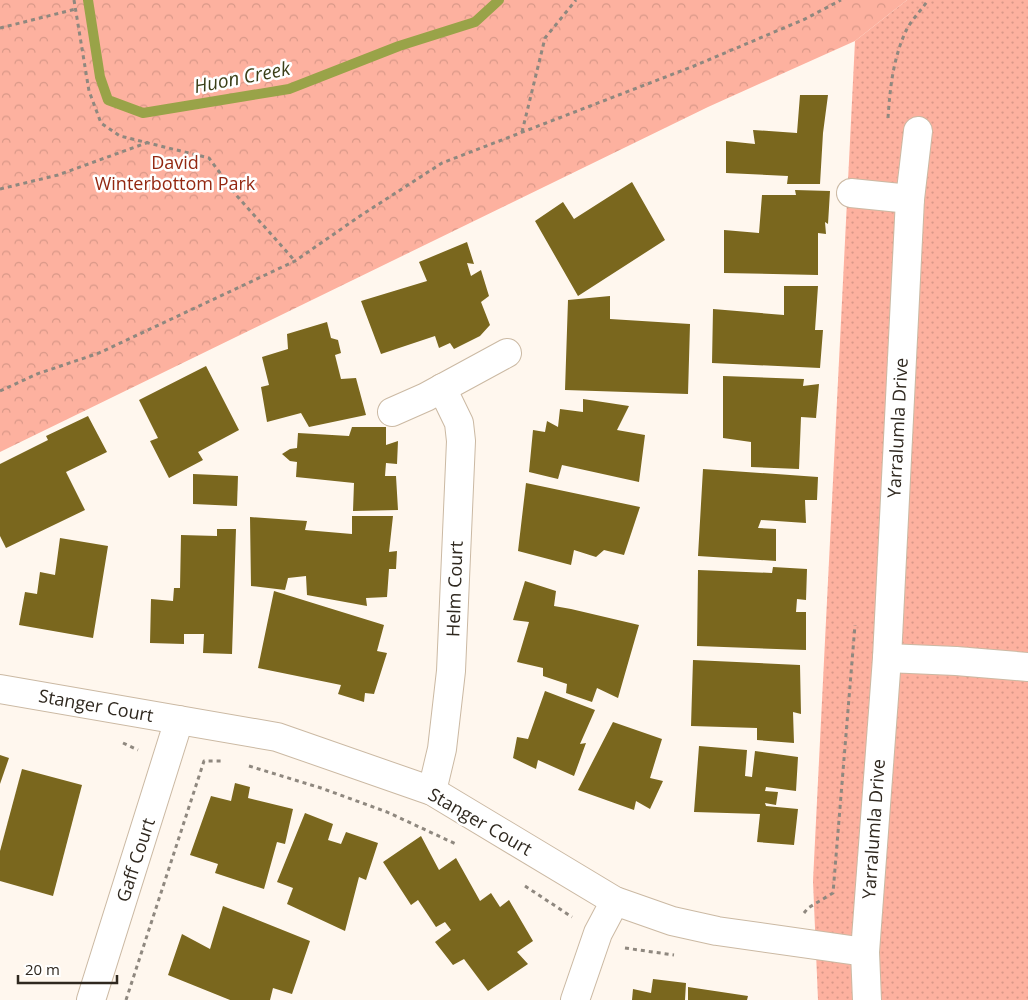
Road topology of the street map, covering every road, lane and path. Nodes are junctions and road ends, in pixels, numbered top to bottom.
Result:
1 (74, 0) edge
2 (576, 0) edge
3 (841, 0) edge
4 (928, 0) edge
5 (76, 9) junction
6 (0, 28) edge
7 (888, 120) dead end
8 (918, 131) dead end
9 (522, 132) junction
10 (150, 142) junction
11 (0, 189) edge
12 (851, 193) dead end
13 (910, 199) junction
14 (295, 261) junction
15 (507, 353) dead end
16 (442, 388) junction
17 (0, 391) edge
18 (392, 412) dead end
19 (856, 619) dead end
20 (886, 658) junction
21 (1028, 667) edge
22 (0, 689) edge
23 (179, 720) junction
24 (226, 761) dead end
25 (242, 764) dead end
26 (432, 791) junction
27 (466, 849) dead end
28 (524, 885) dead end
29 (615, 901) junction
30 (598, 933) junction
31 (798, 943) junction
32 (865, 952) junction
33 (675, 956) dead end
34 (91, 1000) edge
35 (126, 1000) edge
36 (576, 1000) edge
37 (867, 1000) edge

1 - 5 path
2 - 9 path
3 - 9 path
4 - 7 path
5 - 6 path
5 - 10 path
8 - 13 street, Yarralumla Drive
9 - 14 path
10 - 11 path
10 - 14 path
12 - 13 street
13 - 20 street, Yarralumla Drive
14 - 17 path
15 - 16 street
16 - 18 street
16 - 26 street, Helm Court
19 - 31 path
20 - 21 street
20 - 32 street, Yarralumla Drive
22 - 23 street, Stanger Court
23 - 26 street, Stanger Court
23 - 34 street, Gaff Court
24 - 35 path
25 - 27 path
26 - 29 street, Stanger Court
28 - 30 path
29 - 30 street
29 - 31 street, Stanger Court
30 - 33 path
30 - 36 street
31 - 32 street, Stanger Court
32 - 37 street, Yarralumla Drive

